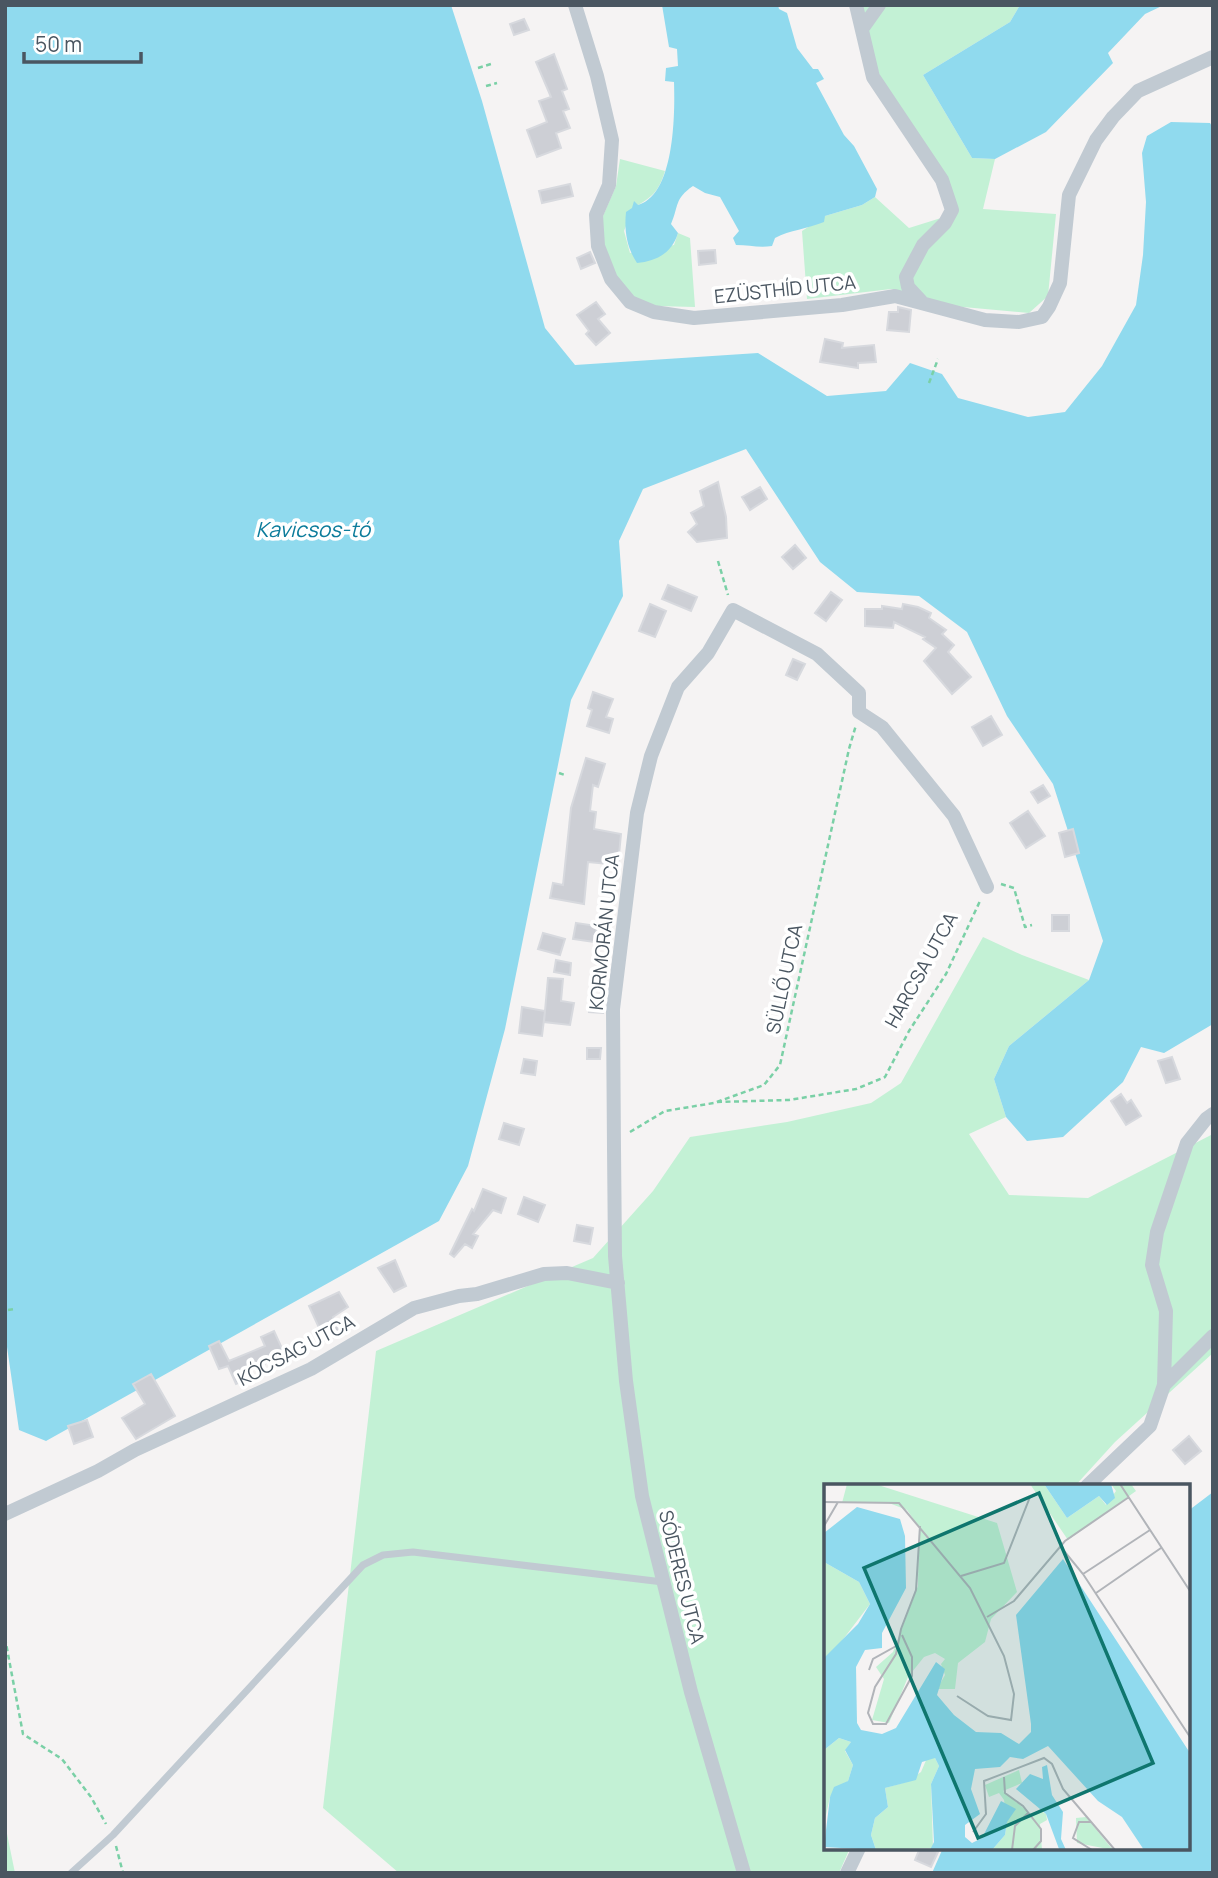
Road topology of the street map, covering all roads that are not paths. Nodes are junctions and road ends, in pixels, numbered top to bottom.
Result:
1 (575, 5) edge
2 (856, 5) edge
3 (879, 5) edge
4 (862, 29) junction
5 (1213, 57) edge
6 (920, 301) junction
7 (987, 887) road end
8 (1213, 1114) edge
9 (618, 1283) junction
10 (1212, 1337) edge
11 (1164, 1385) junction
12 (1089, 1484) edge
13 (6, 1512) edge
14 (664, 1582) junction
15 (858, 1850) edge
16 (71, 1873) edge
17 (744, 1873) edge
18 (847, 1873) edge

1 - 6 street, EZÜSTHÍD UTCA
2 - 4 street
3 - 4 street
4 - 6 street
5 - 6 street, EZÜSTHÍD UTCA
7 - 9 street, KORMORÁN UTCA
8 - 11 street
9 - 13 street, KÓCSAG UTCA
9 - 14 street, SÓDERES UTCA
10 - 11 street
11 - 12 street
14 - 16 lane
14 - 17 street, SÓDERES UTCA
15 - 18 street

